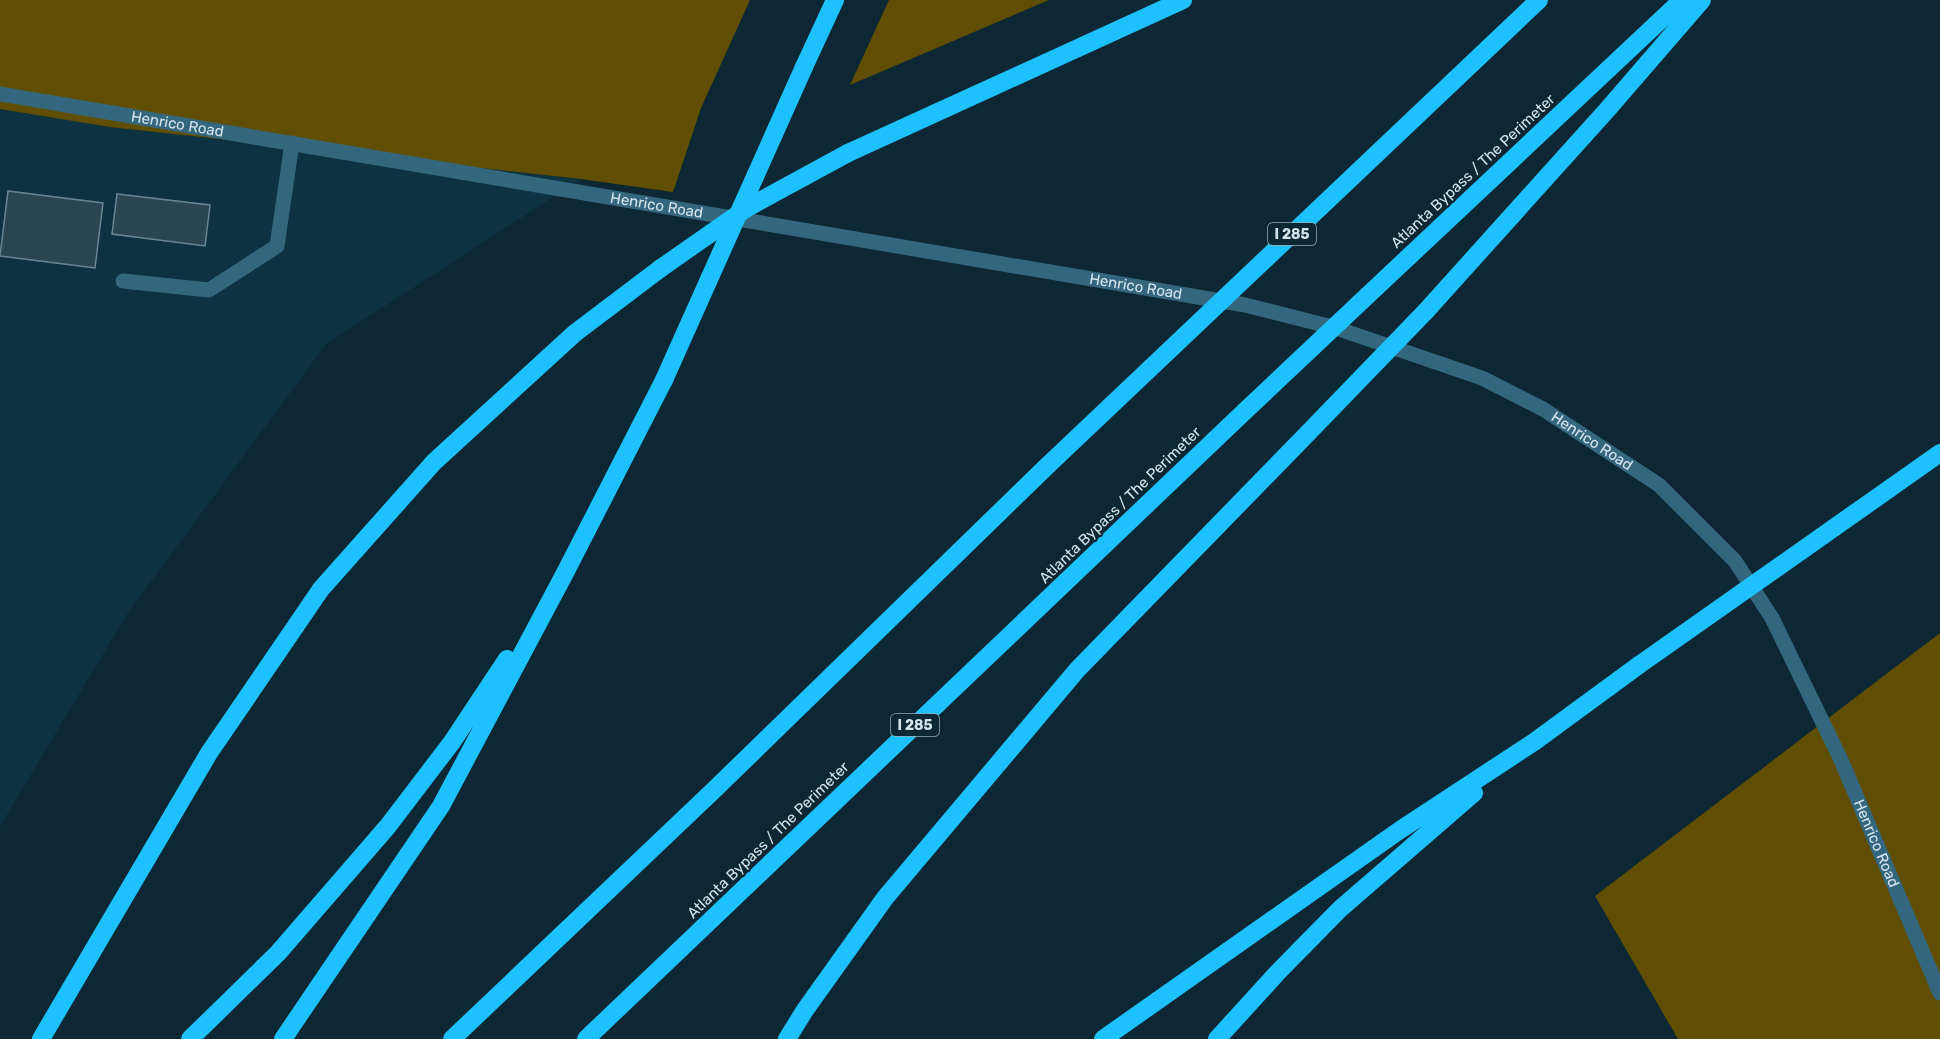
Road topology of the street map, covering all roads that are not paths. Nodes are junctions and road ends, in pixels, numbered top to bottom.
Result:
1 (835, 0) edge
2 (1183, 0) edge
3 (1539, 0) edge
4 (1682, 0) edge
5 (1702, 0) edge
6 (0, 94) edge
7 (292, 143) junction
8 (123, 281) dead end
9 (1940, 453) edge
10 (565, 573) junction
11 (1534, 742) junction
12 (1940, 993) edge
13 (41, 1039) edge
14 (190, 1039) edge
15 (283, 1039) edge
16 (452, 1039) edge
17 (586, 1039) edge
18 (787, 1039) edge
19 (1103, 1039) edge
20 (1217, 1039) edge

1 - 10 highway, bridge
2 - 13 highway, bridge
3 - 16 highway, I 285, bridge
4 - 17 highway, Atlanta Bypass / The Perimeter / I 285, bridge
5 - 18 highway, bridge
6 - 7 street, Henrico Road
7 - 8 street
7 - 12 street, Henrico Road
9 - 11 highway, bridge
10 - 14 highway
10 - 15 highway
11 - 19 highway
11 - 20 highway

